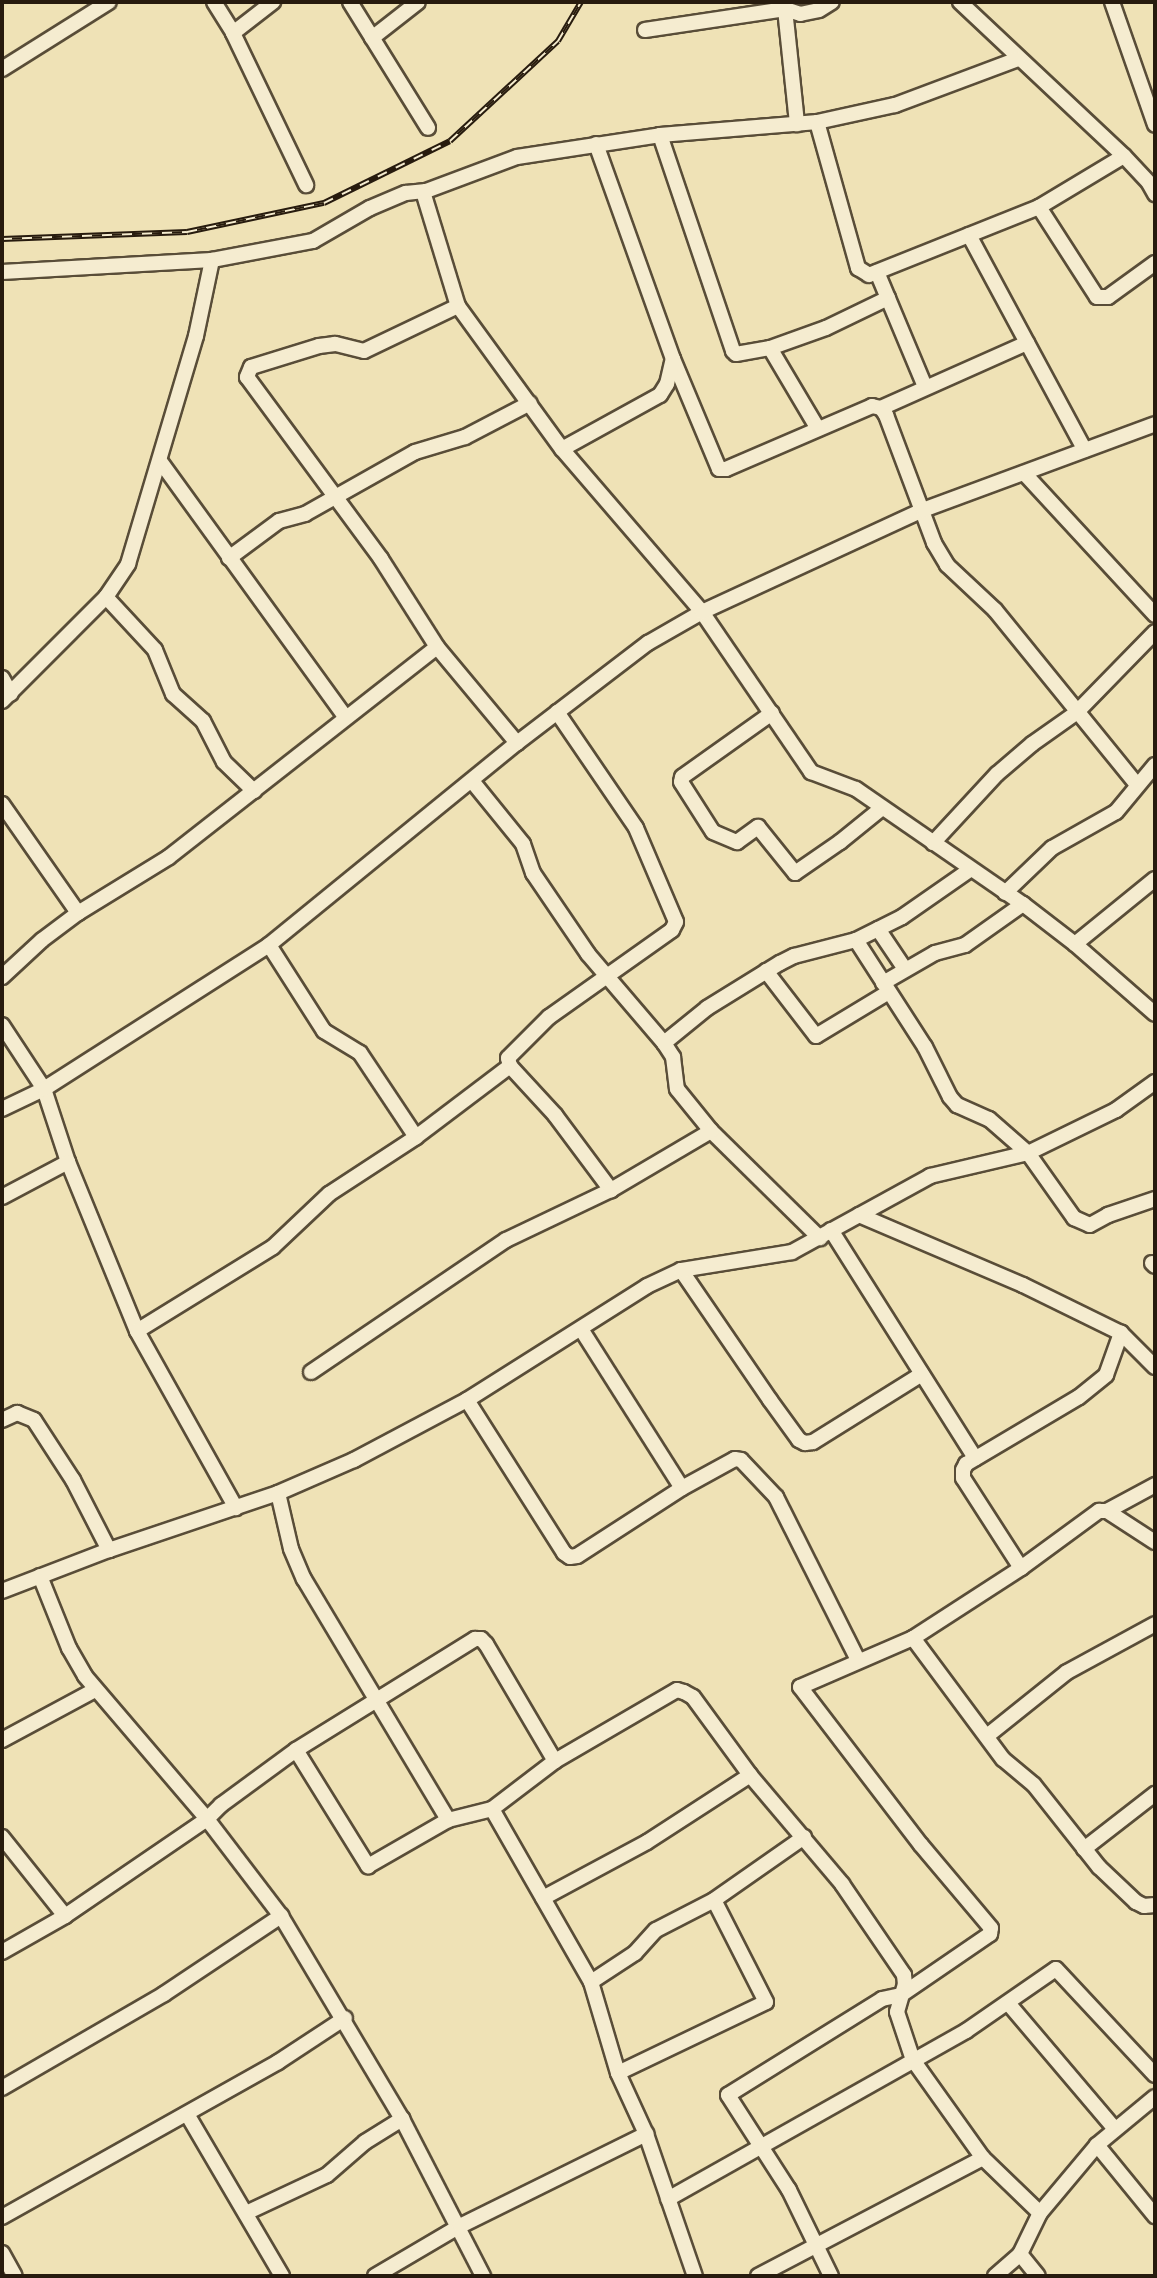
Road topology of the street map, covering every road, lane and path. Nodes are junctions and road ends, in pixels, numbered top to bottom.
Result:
1 (109, 2) edge
2 (214, 2) edge
3 (273, 2) edge
4 (351, 2) edge
5 (418, 2) edge
6 (832, 2) edge
7 (960, 2) edge
8 (1112, 2) edge
9 (785, 9) junction
10 (645, 30) dead end
11 (233, 33) junction
12 (372, 38) junction
13 (1018, 59) junction
14 (2, 69) edge
15 (817, 122) junction
16 (797, 124) junction
17 (1155, 125) edge
18 (428, 128) dead end
19 (660, 135) junction
20 (596, 144) junction
21 (1125, 156) junction
22 (1153, 184) edge
23 (306, 185) dead end
24 (426, 191) junction
25 (1039, 207) junction
26 (970, 235) junction
27 (212, 260) junction
28 (1155, 263) edge
29 (2, 272) edge
30 (877, 272) junction
31 (888, 298) junction
32 (458, 306) junction
33 (1027, 343) junction
34 (770, 348) junction
35 (673, 359) junction
36 (925, 387) junction
37 (530, 403) junction
38 (881, 408) junction
39 (1155, 424) edge
40 (818, 429) junction
41 (562, 449) junction
42 (1084, 450) junction
43 (160, 461) junction
44 (1024, 472) junction
45 (336, 496) junction
46 (923, 510) junction
47 (229, 558) junction
48 (106, 597) junction
49 (702, 612) junction
50 (1155, 615) edge
51 (1155, 632) edge
52 (436, 647) junction
53 (2, 678) edge
54 (6, 697) edge
55 (556, 712) junction
56 (772, 713) junction
57 (1076, 713) junction
58 (345, 717) junction
59 (517, 743) junction
60 (1155, 765) edge
61 (472, 781) junction
62 (1138, 785) junction
63 (254, 791) junction
64 (2, 804) edge
65 (882, 808) junction
66 (933, 843) junction
67 (971, 869) junction
68 (1155, 879) edge
69 (1005, 893) junction
70 (1023, 904) junction
71 (78, 913) junction
72 (878, 929) junction
73 (856, 940) junction
74 (1075, 944) junction
75 (269, 945) junction
76 (905, 969) junction
77 (766, 971) junction
78 (606, 974) junction
79 (2, 976) edge
80 (886, 987) junction
81 (1155, 1014) edge
82 (2, 1025) edge
83 (664, 1043) junction
84 (510, 1066) junction
85 (1155, 1082) edge
86 (44, 1089) junction
87 (2, 1110) edge
88 (711, 1131) junction
89 (416, 1136) junction
90 (1028, 1153) junction
91 (68, 1162) junction
92 (611, 1190) junction
93 (2, 1197) edge
94 (1155, 1199) edge
95 (859, 1215) junction
96 (825, 1234) junction
97 (681, 1270) junction
98 (581, 1329) junction
99 (137, 1331) junction
100 (1121, 1332) junction
101 (1155, 1367) edge
102 (311, 1372) dead end
103 (922, 1374) junction
104 (467, 1400) junction
105 (2, 1420) edge
106 (975, 1458) junction
107 (1155, 1485) edge
108 (682, 1488) junction
109 (278, 1493) junction
110 (236, 1508) junction
111 (1107, 1511) junction
112 (1155, 1542) edge
113 (109, 1549) junction
114 (1021, 1568) junction
115 (40, 1576) junction
116 (2, 1591) edge
117 (1155, 1624) edge
118 (913, 1638) junction
119 (858, 1660) junction
120 (95, 1690) junction
121 (375, 1703) junction
122 (987, 1736) junction
123 (2, 1740) edge
124 (296, 1750) junction
125 (555, 1761) junction
126 (750, 1775) junction
127 (1155, 1794) edge
128 (492, 1809) junction
129 (207, 1819) junction
130 (448, 1820) junction
131 (2, 1837) edge
132 (804, 1837) junction
133 (1084, 1849) junction
134 (543, 1898) junction
135 (714, 1900) junction
136 (1155, 1905) edge
137 (65, 1916) junction
138 (281, 1916) junction
139 (2, 1952) edge
140 (591, 1982) junction
141 (901, 1995) junction
142 (881, 1998) junction
143 (1008, 2003) junction
144 (897, 2012) junction
145 (345, 2018) junction
146 (914, 2060) junction
147 (618, 2073) junction
148 (1155, 2075) edge
149 (2, 2088) edge
150 (1155, 2097) edge
151 (187, 2115) junction
152 (402, 2119) junction
153 (1115, 2129) junction
154 (646, 2134) junction
155 (1097, 2145) junction
156 (760, 2146) junction
157 (983, 2158) junction
158 (668, 2199) junction
159 (246, 2213) junction
160 (1041, 2213) junction
161 (1155, 2216) edge
162 (2, 2217) edge
163 (460, 2226) junction
164 (814, 2247) junction
165 (2, 2253) edge
166 (1020, 2254) junction
167 (15, 2276) edge
168 (282, 2276) edge
169 (375, 2276) edge
170 (483, 2276) edge
171 (695, 2276) edge
172 (758, 2276) edge
173 (831, 2276) edge
174 (995, 2276) edge
175 (1038, 2276) edge

1 - 14 street
2 - 11 street
3 - 11 street
4 - 12 street
5 - 12 street
6 - 9 street
7 - 13 street
8 - 17 street
9 - 10 street
9 - 16 street
11 - 23 street
12 - 18 street
13 - 15 street
13 - 21 street
15 - 16 street
15 - 30 street
16 - 19 street
19 - 20 street
19 - 34 street
20 - 24 street
20 - 35 street
21 - 22 street
21 - 25 street
24 - 27 street
24 - 32 street
25 - 26 street
25 - 28 street
26 - 30 street
26 - 33 street
27 - 29 street
27 - 43 street
30 - 31 street
31 - 34 street
31 - 36 street
32 - 37 street
32 - 45 street
33 - 36 street
33 - 42 street
34 - 40 street
35 - 40 street
35 - 41 street
36 - 38 street
37 - 41 street
37 - 45 street
38 - 40 street
38 - 46 street
39 - 42 street
41 - 49 street
42 - 44 street
43 - 47 street
43 - 48 street
44 - 46 street
44 - 50 street
45 - 47 street
45 - 52 street
46 - 49 street
46 - 57 street
47 - 58 street
48 - 54 street
48 - 63 street
49 - 55 street
49 - 56 street
51 - 57 street
52 - 58 street
52 - 59 street
53 - 54 street
55 - 59 street
55 - 78 street
56 - 65 street
56 - 65 street
57 - 62 street
57 - 66 street
58 - 63 street
59 - 61 street
60 - 62 street
61 - 75 street
61 - 78 street
62 - 69 street
63 - 71 street
64 - 71 street
65 - 66 street
66 - 67 street
67 - 69 street
67 - 72 street
68 - 74 street
69 - 70 street
70 - 74 street
70 - 76 street
71 - 79 street
72 - 73 street
72 - 76 street
73 - 77 street
73 - 80 street
74 - 81 street
75 - 86 street
75 - 89 street
76 - 80 street
77 - 80 street
77 - 83 street
78 - 83 street
78 - 84 street
80 - 90 street
82 - 86 street
83 - 88 street
84 - 89 street
84 - 92 street
85 - 90 street
86 - 87 street
86 - 91 street
88 - 92 street
88 - 96 street
89 - 99 street
90 - 94 street
90 - 95 street
91 - 93 street
91 - 99 street
92 - 102 street
95 - 96 street
95 - 100 street
96 - 97 street
96 - 103 street
97 - 98 street
97 - 103 street
98 - 104 street
98 - 108 street
99 - 110 street
100 - 101 street
100 - 106 street
103 - 106 street
104 - 108 street
104 - 109 street
105 - 113 street
106 - 114 street
107 - 111 street
108 - 119 street
109 - 110 street
109 - 121 street
110 - 113 street
111 - 112 street
111 - 114 street
113 - 115 street
114 - 118 street
115 - 116 street
115 - 120 street
117 - 122 street
118 - 119 street
118 - 122 street
119 - 141 street
120 - 123 street
120 - 129 street
121 - 124 street
121 - 125 street
121 - 130 street
122 - 133 street
124 - 129 street
124 - 130 street
125 - 126 street
125 - 128 street
126 - 132 street
126 - 134 street
127 - 133 street
128 - 130 street
128 - 134 street
129 - 137 street
129 - 138 street
131 - 137 street
132 - 135 street
132 - 141 street
133 - 136 street
134 - 140 street
135 - 140 street
135 - 147 street
137 - 139 street
138 - 145 street
138 - 149 street
140 - 147 street
141 - 142 street
141 - 144 street
142 - 144 street
142 - 156 street
143 - 146 street
143 - 148 street
143 - 153 street
144 - 146 street
145 - 151 street
145 - 152 street
146 - 156 street
146 - 157 street
147 - 154 street
150 - 153 street
151 - 159 street
151 - 162 street
152 - 159 street
152 - 163 street
153 - 155 street
154 - 158 street
154 - 163 street
155 - 160 street
155 - 161 street
156 - 158 street
156 - 164 street
157 - 160 street
157 - 164 street
158 - 171 street
159 - 168 street
160 - 166 street
163 - 169 street
163 - 170 street
164 - 172 street
164 - 173 street
165 - 167 street
166 - 174 street
166 - 175 street

